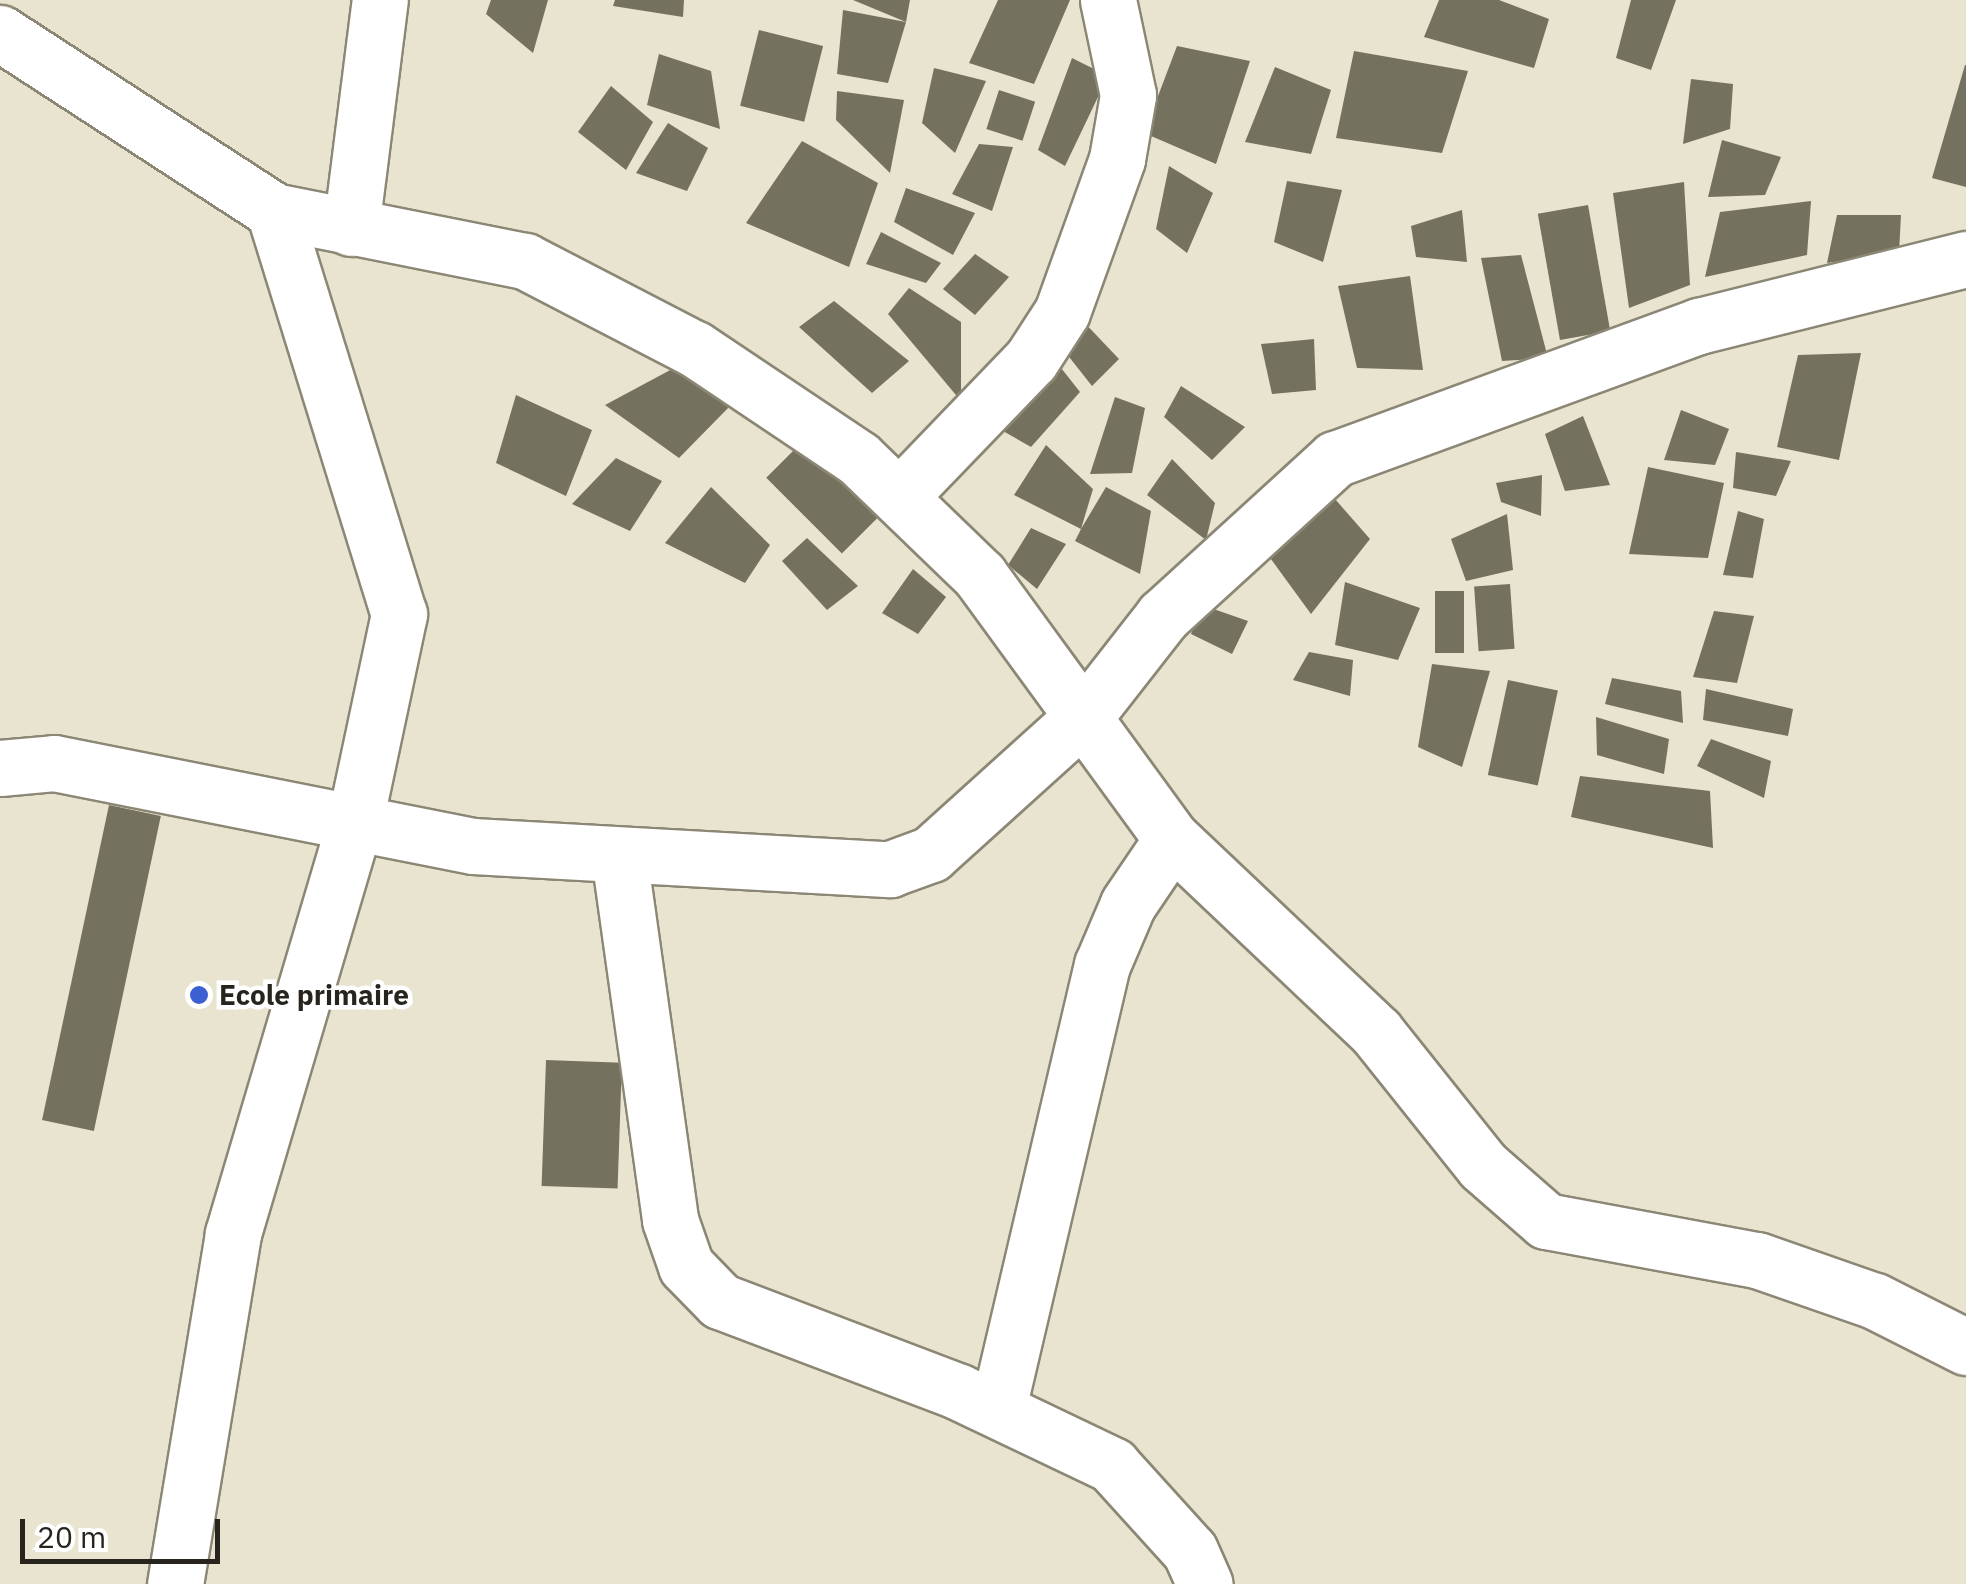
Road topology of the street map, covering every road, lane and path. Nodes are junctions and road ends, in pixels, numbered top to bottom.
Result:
1 (380, 0) edge
2 (1108, 0) edge
3 (0, 33) edge
4 (274, 212) junction
5 (351, 228) junction
6 (1966, 259) edge
7 (900, 497) junction
8 (1088, 712) junction
9 (0, 768) edge
10 (354, 826) junction
11 (1172, 839) junction
12 (619, 856) junction
13 (1966, 1347) edge
14 (998, 1408) junction
15 (175, 1584) edge
16 (1205, 1584) edge

1 - 5 street
2 - 7 street
3 - 4 street
4 - 5 street
4 - 10 street
5 - 7 street
6 - 8 street
7 - 8 street
8 - 11 street
8 - 12 street
9 - 10 street
10 - 12 street
10 - 15 street
11 - 13 street
11 - 14 street
12 - 14 street
14 - 16 street

